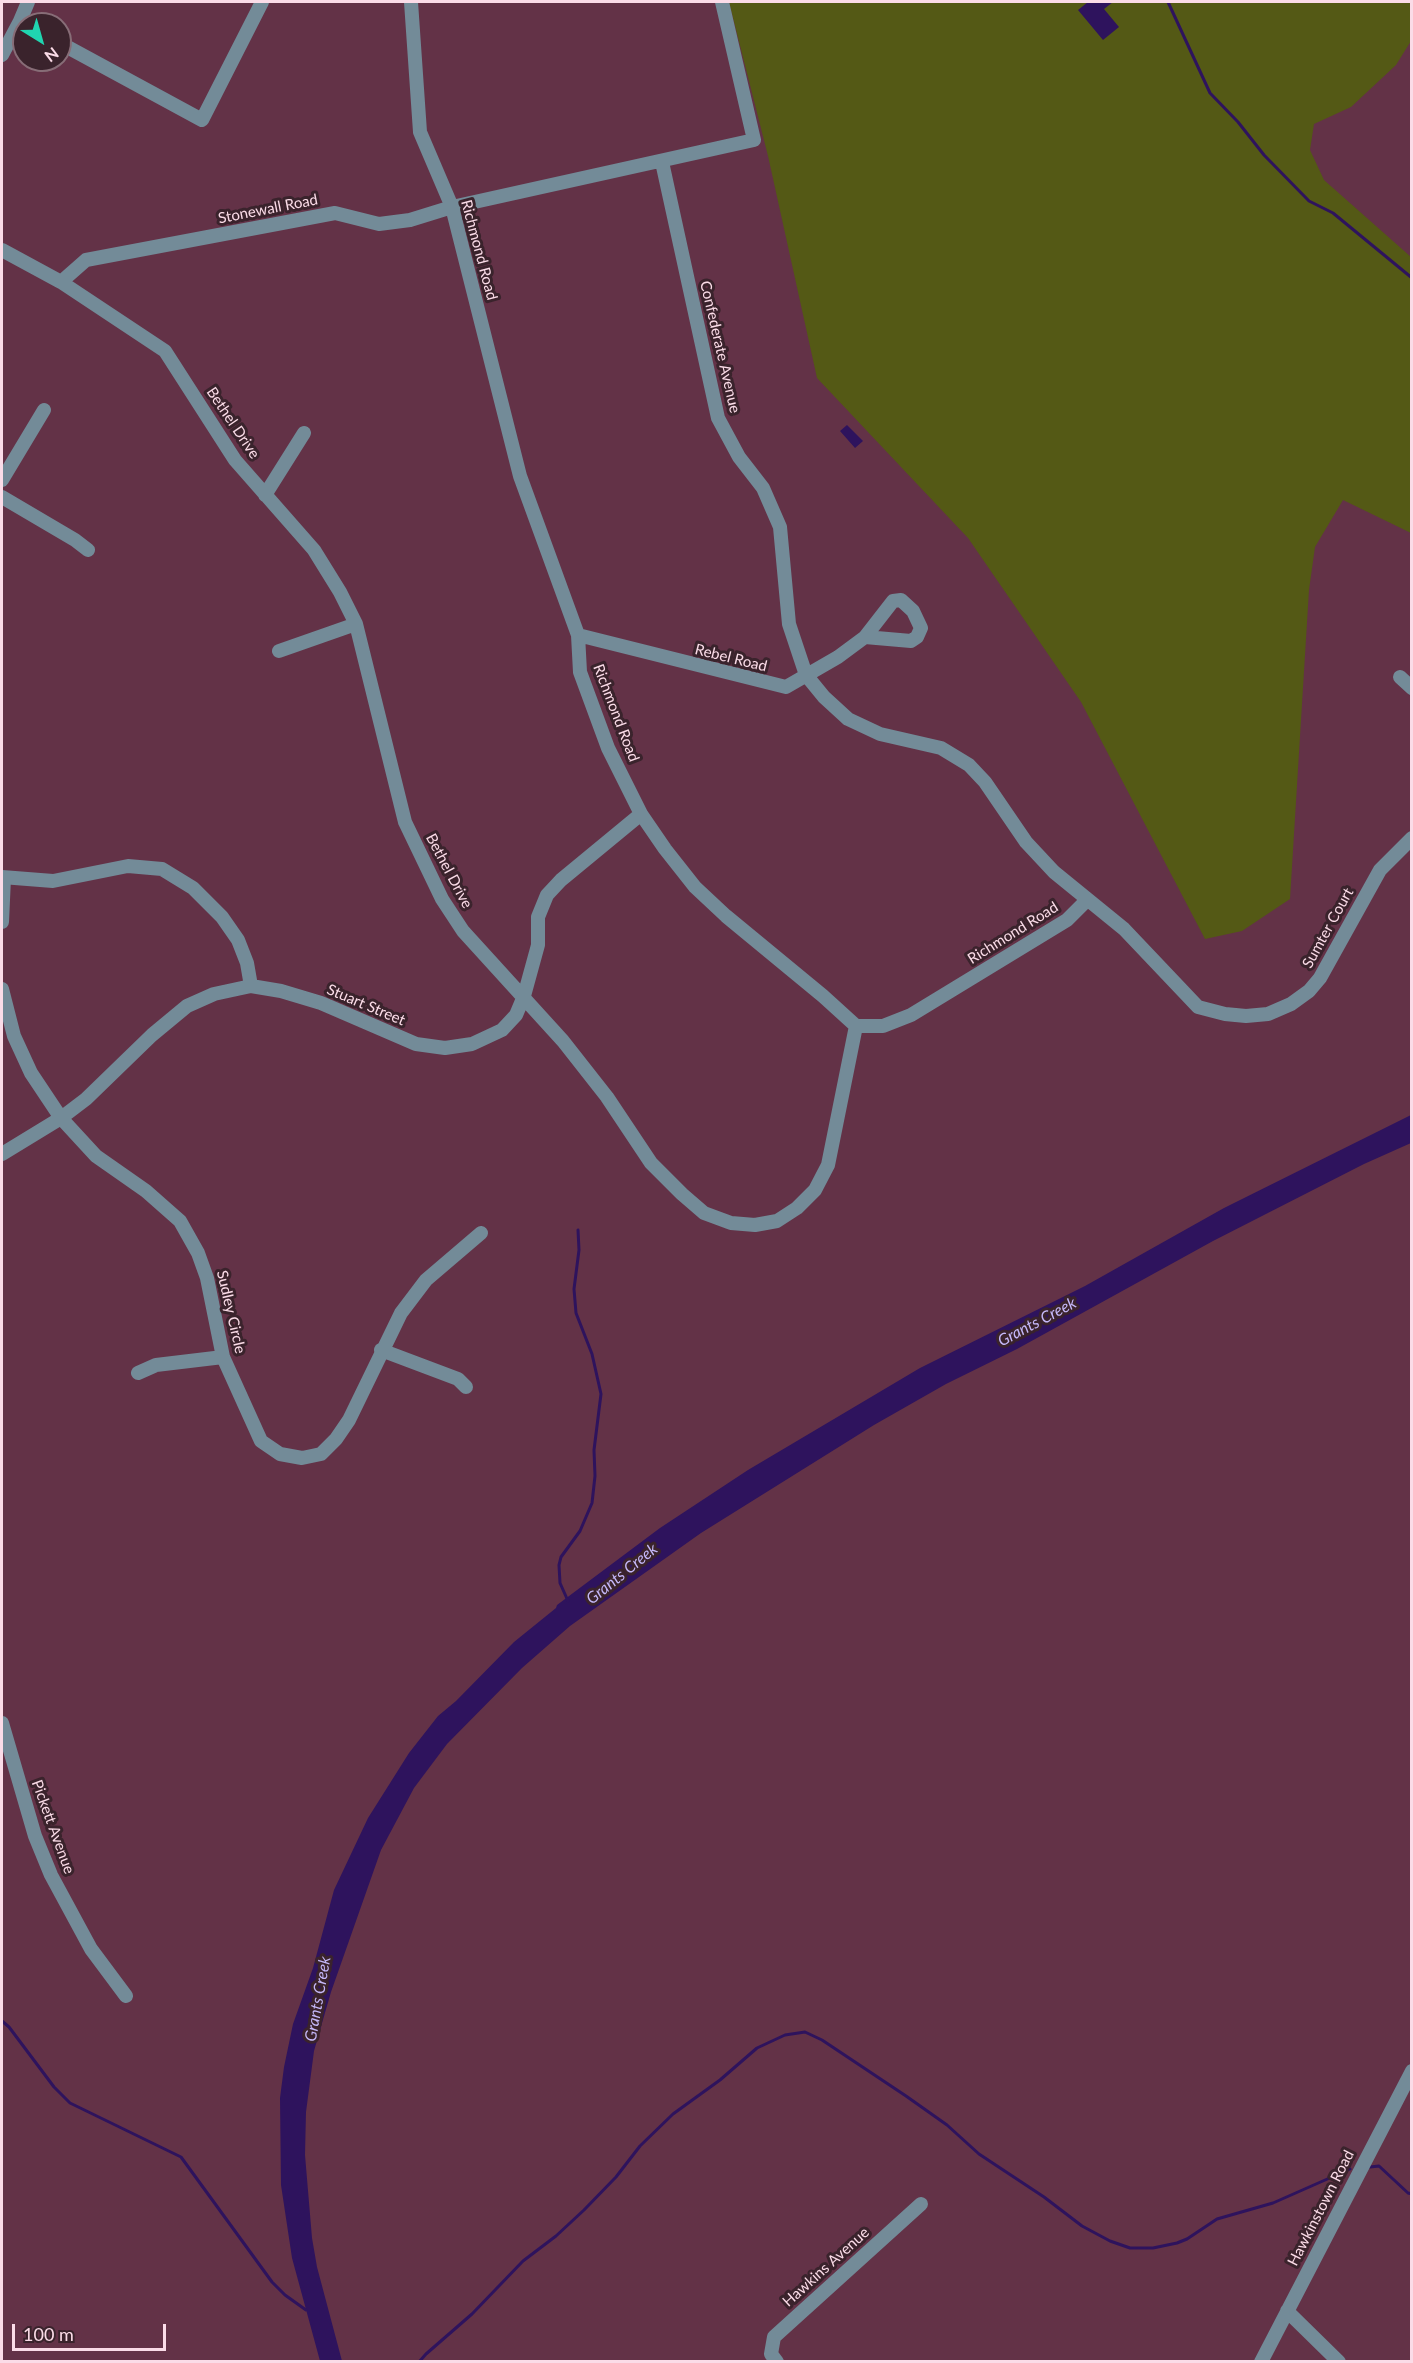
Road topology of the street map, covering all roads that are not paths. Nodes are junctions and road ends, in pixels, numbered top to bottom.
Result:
1 (262, 2) edge
2 (411, 2) edge
3 (722, 2) edge
4 (12, 40) edge
5 (72, 50) edge
6 (2, 55) edge
7 (662, 162) junction
8 (452, 207) junction
9 (2, 250) edge
10 (62, 282) junction
11 (44, 410) dead end
12 (304, 433) dead end
13 (2, 480) edge
14 (265, 495) junction
15 (2, 497) edge
16 (88, 550) dead end
17 (356, 624) junction
18 (578, 635) junction
19 (865, 637) dead end
20 (279, 651) dead end
21 (806, 675) junction
22 (1401, 677) dead end
23 (1412, 688) edge
24 (641, 814) junction
25 (1412, 838) edge
26 (3, 877) edge
27 (1087, 900) junction
28 (2, 922) edge
29 (251, 986) junction
30 (2, 989) edge
31 (524, 996) junction
32 (856, 1026) junction
33 (61, 1118) junction
34 (2, 1154) edge
35 (481, 1233) dead end
36 (381, 1350) junction
37 (223, 1357) junction
38 (138, 1373) dead end
39 (466, 1387) dead end
40 (2, 1724) edge
41 (126, 1996) dead end
42 (1412, 2071) edge
43 (921, 2204) dead end
44 (1287, 2311) junction
45 (777, 2361) edge
46 (1261, 2361) edge
47 (1339, 2361) edge

1 - 5 street
2 - 8 street, Richmond Road
3 - 7 street
4 - 6 street
7 - 8 street, Stonewall Road
7 - 21 street, Confederate Avenue
8 - 10 street, Stonewall Road
8 - 18 street, Richmond Road
9 - 10 street, Bethel Drive
10 - 14 street, Bethel Drive
11 - 13 street
12 - 14 street
14 - 17 street, Bethel Drive
15 - 16 street
17 - 20 street
17 - 31 street, Bethel Drive
18 - 21 street, Rebel Road
18 - 24 street, Richmond Road
19 - 21 street, Rebel Road
21 - 27 street, Confederate Avenue
22 - 23 street
24 - 31 street, Stuart Street
24 - 32 street, Richmond Road
25 - 27 street, Sumter Court
26 - 28 street
26 - 29 street
27 - 32 street, Richmond Road
29 - 31 street, Stuart Street
29 - 33 street, Stuart Street
30 - 33 street, Sudley Circle
31 - 32 street, Bethel Drive
33 - 34 street, Stuart Street
33 - 37 street, Sudley Circle
35 - 36 street, Sudley Circle
36 - 37 street, Sudley Circle
36 - 39 street
37 - 38 street
40 - 41 street, Pickett Avenue
42 - 44 street, Hawkinstown Road
43 - 45 street, Hawkins Avenue
44 - 46 street, Hawkinstown Road
44 - 47 street

